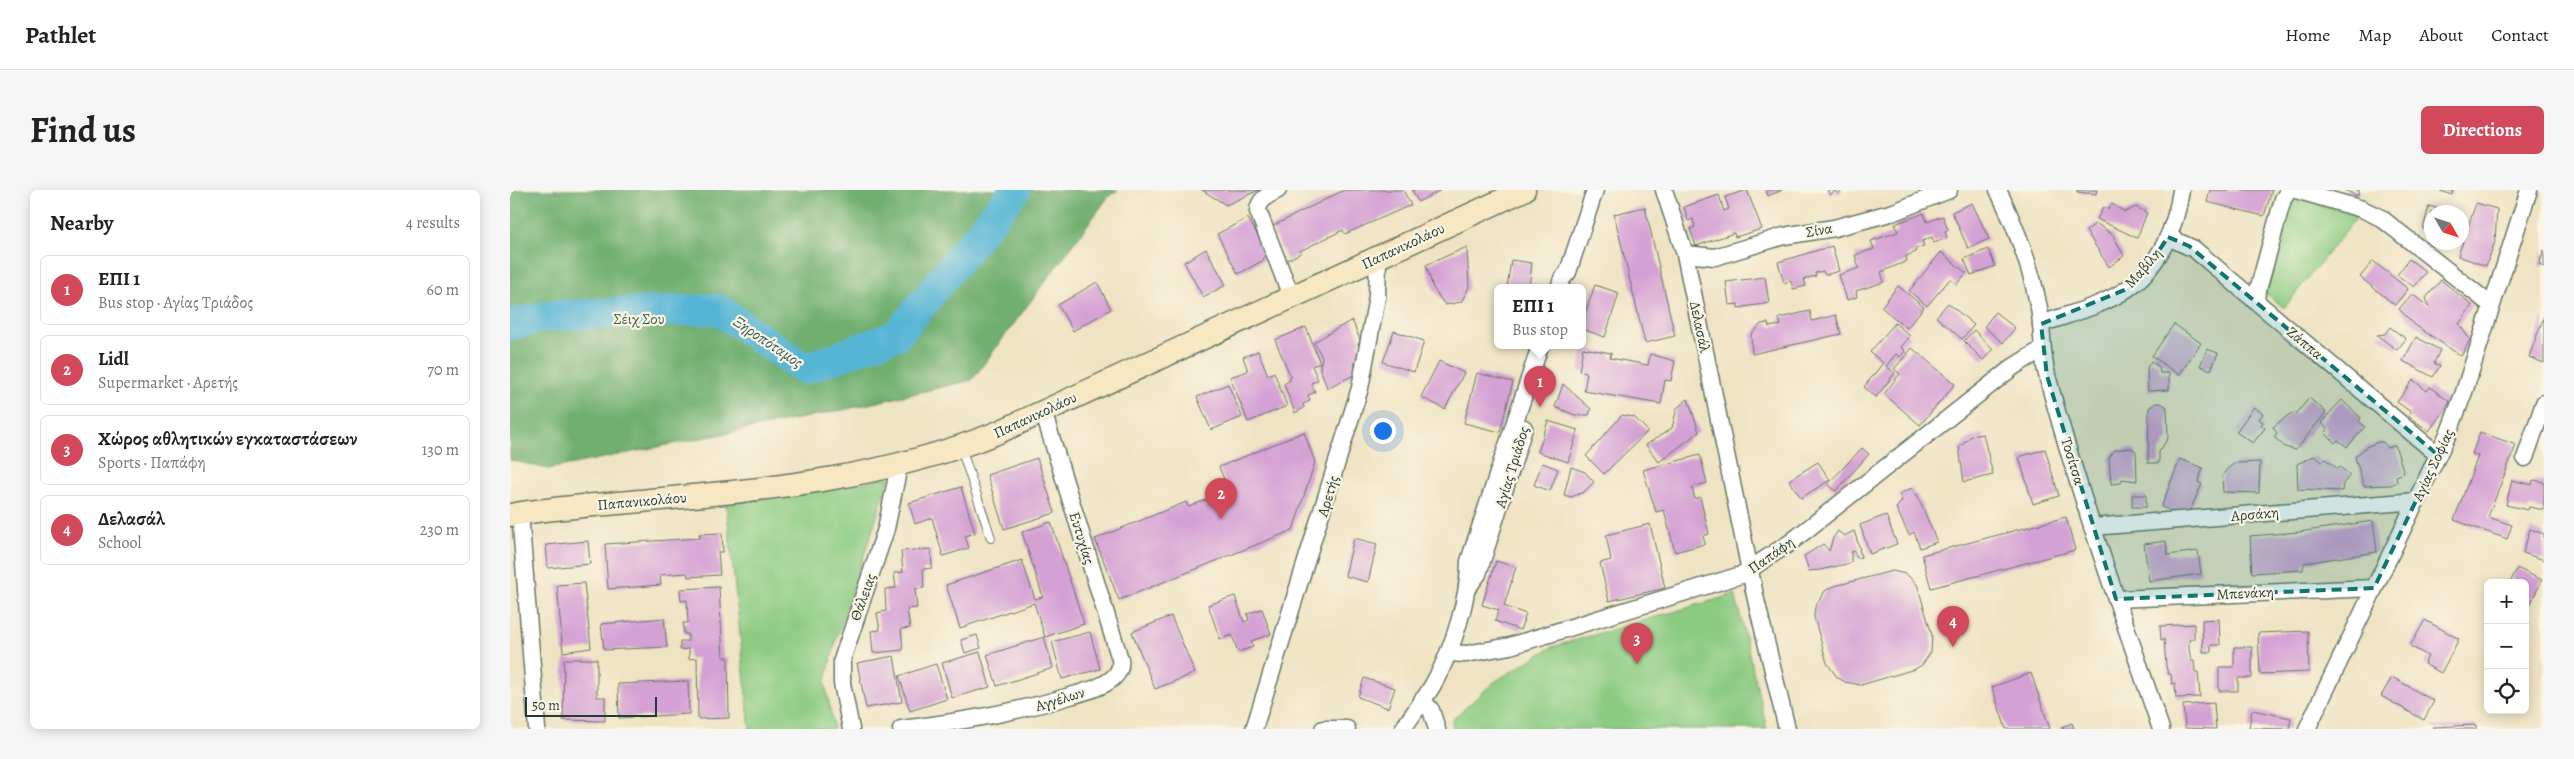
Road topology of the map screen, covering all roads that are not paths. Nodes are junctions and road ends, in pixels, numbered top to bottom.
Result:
1 (1278, 190) edge
2 (1524, 190) edge
3 (1595, 190) edge
4 (1664, 190) edge
5 (1949, 190) edge
6 (1998, 190) edge
7 (2181, 190) edge
8 (2529, 190) edge
9 (2291, 191) edge
10 (2168, 237) junction
11 (1685, 254) junction
12 (1378, 258) junction
13 (1568, 280) edge
14 (1291, 296) junction
15 (2255, 301) junction
16 (2491, 306) junction
17 (2041, 324) junction
18 (1539, 349) edge
19 (1549, 349) edge
20 (2042, 349) junction
21 (2544, 403) edge
22 (1043, 411) junction
23 (961, 448) junction
24 (2438, 455) junction
25 (2526, 458) dead end
26 (898, 466) junction
27 (2417, 501) junction
28 (515, 514) edge
29 (2092, 527) junction
30 (991, 538) dead end
31 (1751, 569) junction
32 (1469, 586) junction
33 (2374, 588) junction
34 (2116, 599) junction
35 (1448, 653) junction
36 (1120, 666) joint
37 (1422, 700) junction
38 (537, 729) edge
39 (851, 729) edge
40 (901, 729) edge
41 (1254, 729) edge
42 (1323, 729) edge
43 (1347, 729) edge
44 (1403, 729) edge
45 (1437, 729) edge
46 (1787, 729) edge
47 (2161, 729) edge
48 (2307, 729) edge

1 - 14 street
2 - 12 main road, Παπανικολάου
3 - 13 street
4 - 11 street, Δελασάλ
5 - 11 street, Σίνα
6 - 17 street, Τοσίτσα
7 - 10 street, Μαβίλη
8 - 16 street, Αγίας Σοφίας
9 - 15 street
9 - 16 street
10 - 15 street, Ζάππα
10 - 17 street, Μαβίλη
11 - 31 street, Δελασάλ
12 - 14 main road, Παπανικολάου
12 - 41 street, Αρετής
14 - 22 main road, Παπανικολάου
15 - 24 street, Ζάππα
16 - 24 street, Αγίας Σοφίας
17 - 20 street, Τοσίτσα
18 - 32 street, Αγίας Τριάδος
19 - 32 street, Αγίας Τριάδος
20 - 29 street, Τοσίτσα
20 - 31 street, Παπάφη
21 - 25 street
22 - 23 main road, Παπανικολάου
22 - 36 street, Ευτυχίας
23 - 26 main road, Παπανικολάου
23 - 30 lane
24 - 27 street, Αγίας Σοφίας
26 - 28 main road, Παπανικολάου
26 - 39 street, Θάλειας
27 - 29 street, Αρσάκη
27 - 33 street, Αγίας Σοφίας
28 - 38 street
29 - 34 street, Τοσίτσα
31 - 35 street, Παπάφη
31 - 46 street, Δελασάλ
32 - 35 street, Αγίας Τριάδος
33 - 34 street, Μπενάκη
33 - 48 street, Αγίας Σοφίας
34 - 47 street, Τοσίτσα
35 - 37 street, Αγίας Τριάδος
36 - 40 street, Αγγέλων
37 - 44 street, Αγίας Τριάδος
37 - 45 street
42 - 43 street

